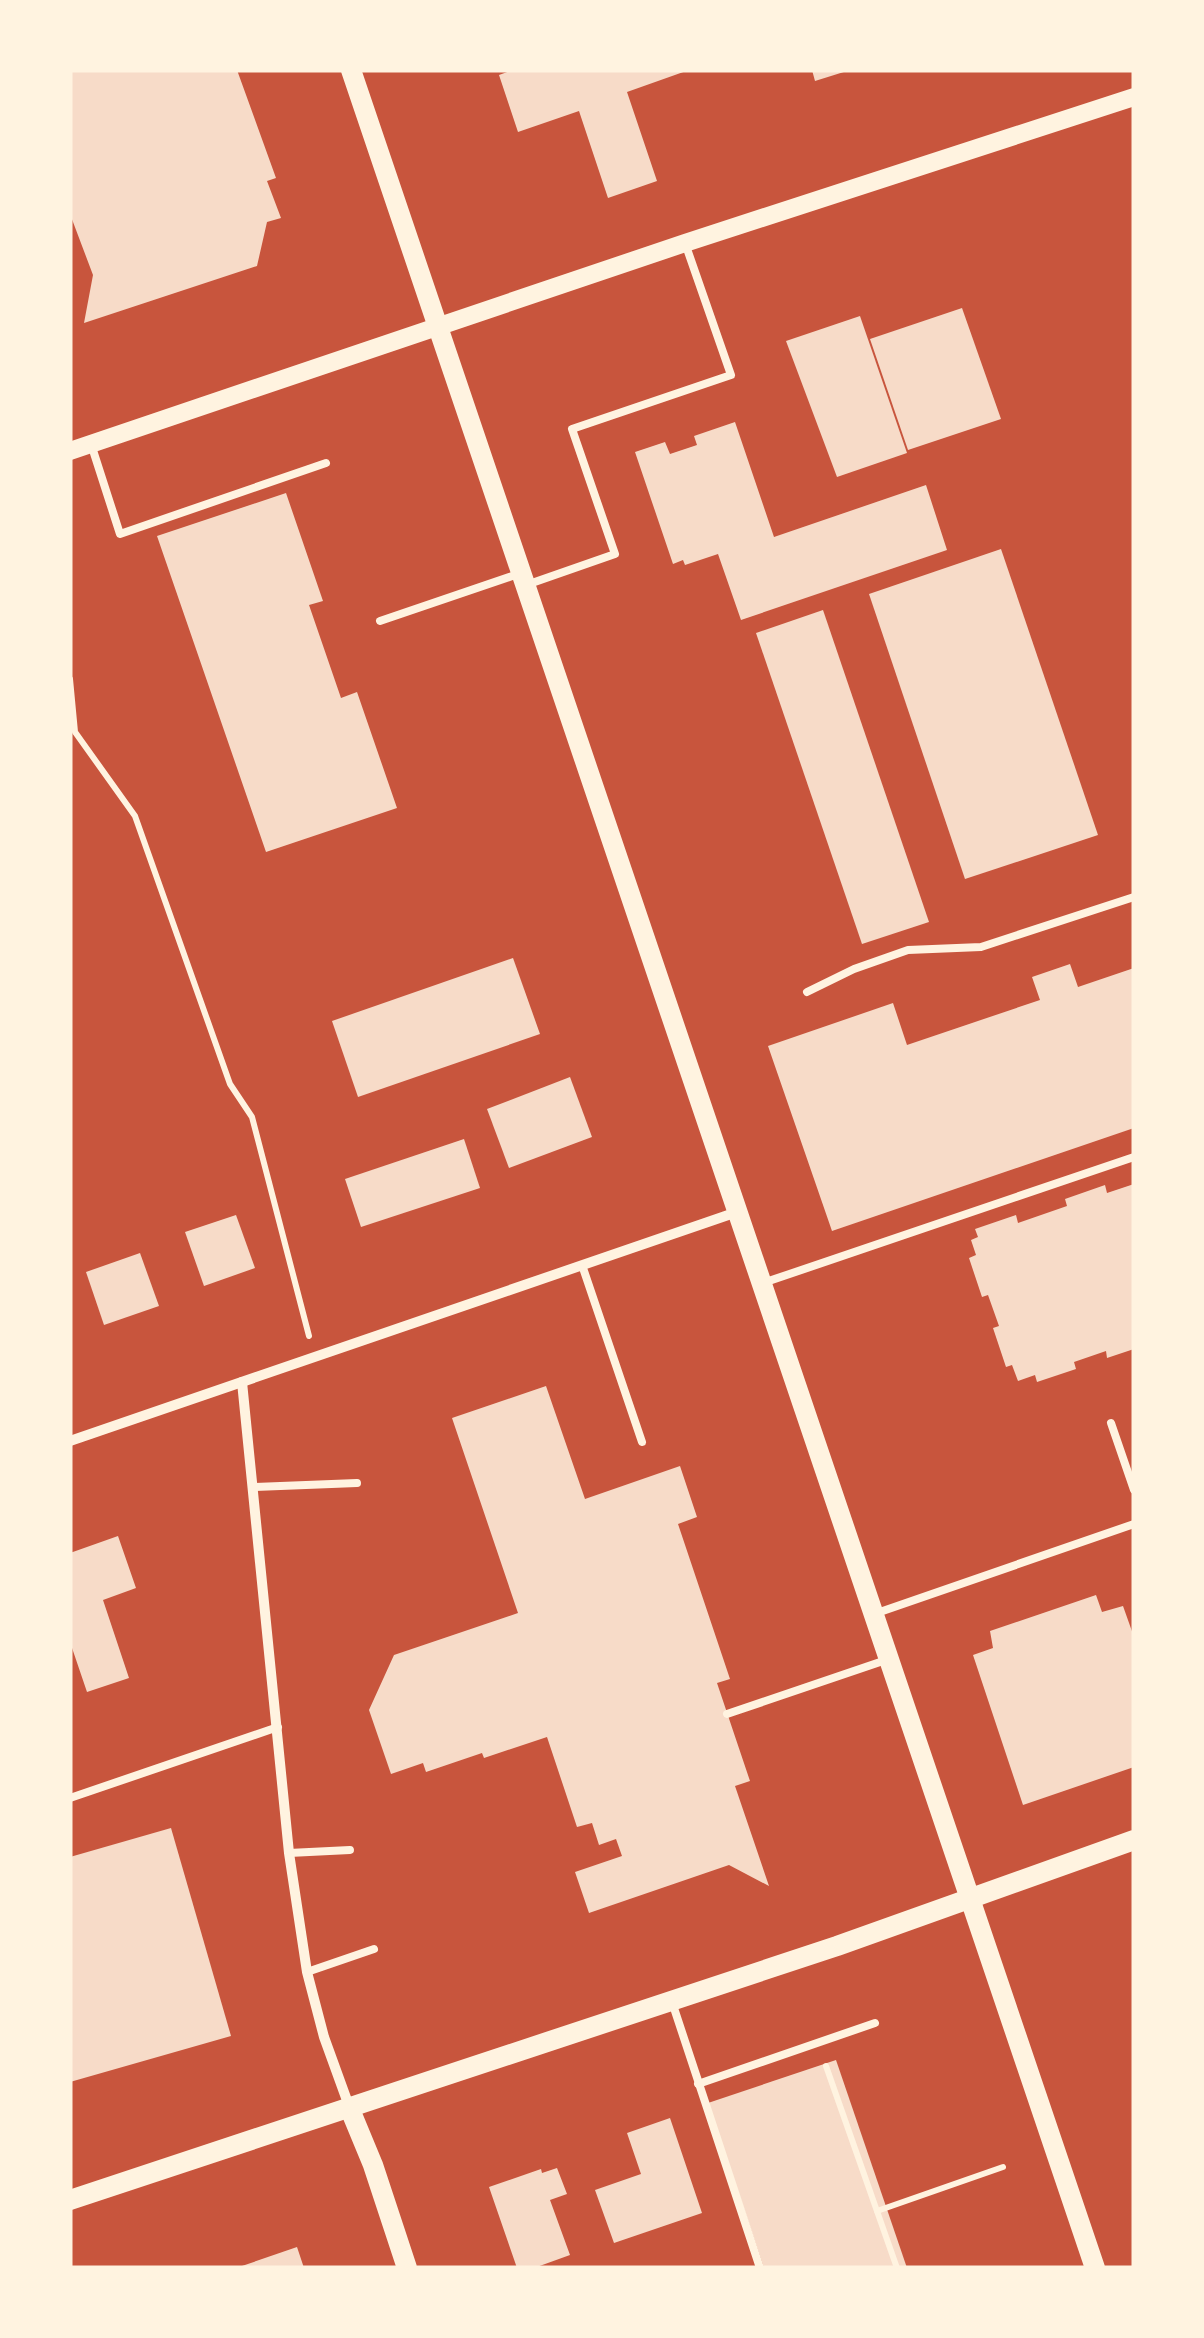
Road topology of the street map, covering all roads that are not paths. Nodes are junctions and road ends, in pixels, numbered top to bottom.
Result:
1 (352, 70) edge
2 (1134, 96) edge
3 (685, 243) junction
4 (439, 325) junction
5 (91, 444) junction
6 (70, 451) edge
7 (326, 463) dead end
8 (524, 578) junction
9 (380, 621) dead end
10 (1134, 897) edge
11 (807, 992) dead end
12 (1134, 1156) edge
13 (738, 1212) junction
14 (582, 1265) junction
15 (762, 1283) junction
16 (242, 1382) junction
17 (1111, 1423) dead end
18 (70, 1441) edge
19 (642, 1442) dead end
20 (357, 1483) dead end
21 (255, 1486) junction
22 (1134, 1490) edge
23 (1134, 1524) edge
24 (874, 1614) junction
25 (889, 1659) junction
26 (728, 1714) dead end
27 (278, 1727) junction
28 (70, 1798) edge
29 (1134, 1840) edge
30 (350, 1850) dead end
31 (289, 1854) junction
32 (970, 1898) junction
33 (374, 1949) dead end
34 (307, 1972) junction
35 (672, 2002) junction
36 (876, 2022) dead end
37 (698, 2084) junction
38 (349, 2107) junction
39 (70, 2200) edge
40 (406, 2268) edge
41 (760, 2268) edge
42 (1094, 2268) edge

1 - 4 main road
2 - 3 street
3 - 4 street
3 - 8 lane
4 - 5 street
4 - 8 main road
5 - 6 street
5 - 7 lane
8 - 9 lane
8 - 13 main road
10 - 11 lane
12 - 15 lane
13 - 14 street
13 - 15 main road
14 - 16 street
14 - 19 lane
15 - 24 main road
16 - 18 street
16 - 21 street
17 - 22 lane
20 - 21 lane
21 - 27 street
23 - 24 lane
24 - 25 main road
25 - 26 lane
25 - 32 main road
27 - 28 lane
27 - 31 street
29 - 32 main road
30 - 31 lane
31 - 34 street
32 - 35 main road
32 - 42 main road
33 - 34 lane
34 - 38 street
35 - 37 lane
35 - 38 main road
36 - 37 lane
37 - 41 lane
38 - 39 main road
38 - 40 main road

